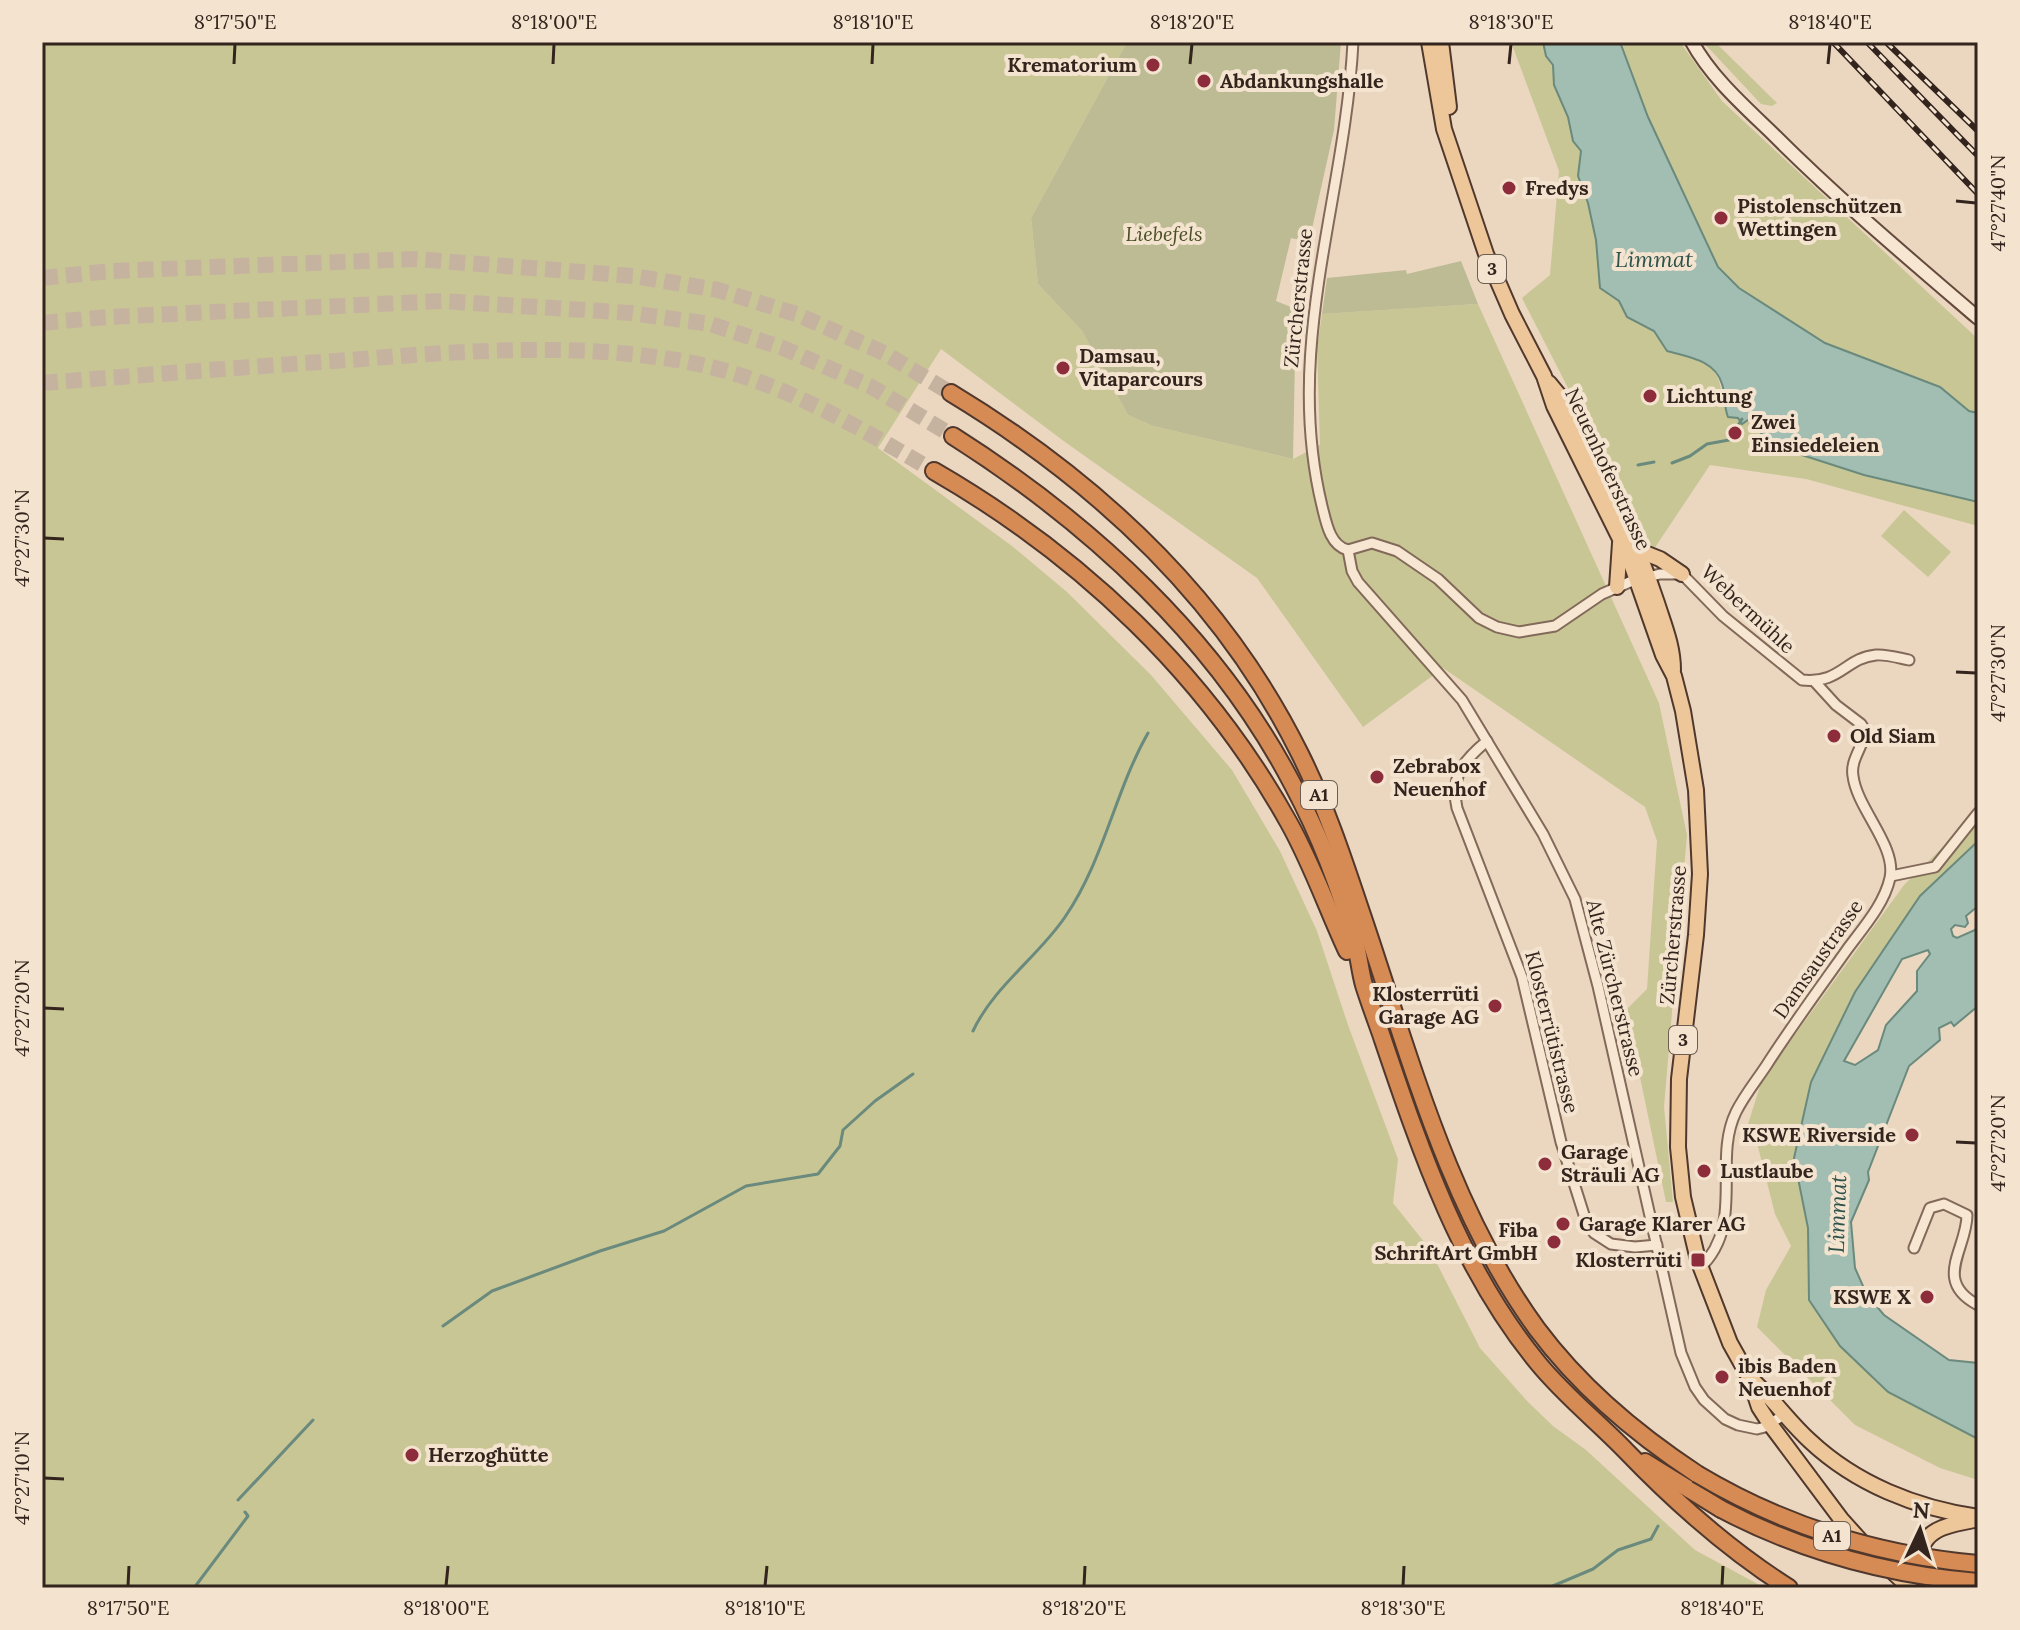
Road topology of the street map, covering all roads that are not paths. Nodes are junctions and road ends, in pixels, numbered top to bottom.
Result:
1 (1353, 42) edge
2 (1429, 42) edge
3 (1441, 42) edge
4 (1692, 42) edge
5 (1455, 155) junction
6 (1978, 318) edge
7 (1544, 376) junction
8 (951, 393) tunnel mouth
9 (953, 436) tunnel mouth
10 (934, 471) tunnel mouth
11 (1620, 539) junction
12 (1348, 550) junction
13 (1640, 551) junction
14 (1682, 574) junction
15 (1643, 577) junction
16 (1617, 587) junction
17 (1909, 660) dead end
18 (1815, 682) junction
19 (1487, 741) junction
20 (1978, 813) edge
21 (1891, 876) junction
22 (1364, 985) junction
23 (1657, 1245) junction
24 (1914, 1248) dead end
25 (1700, 1268) junction
26 (1978, 1305) edge
27 (1749, 1377) junction
28 (1785, 1414) junction
29 (1770, 1424) junction
30 (1623, 1448) junction
31 (1978, 1518) edge
32 (1978, 1564) edge
33 (1978, 1582) edge
34 (1789, 1588) edge
35 (1910, 1588) edge
36 (1931, 1588) edge

1 - 12 street, Zürcherstrasse
2 - 5 main road, Neuenhoferstrasse / 3
3 - 5 main road, Neuenhoferstrasse / 3
4 - 6 main road
5 - 7 main road, Neuenhoferstrasse / 3
7 - 11 main road, Neuenhoferstrasse / 3
7 - 13 main road, Neuenhoferstrasse / 3
8 - 32 highway, A1, bridge
9 - 22 highway, A1
10 - 22 highway, A1
11 - 15 main road, Neuenhoferstrasse / 3
11 - 16 main road
12 - 16 street, Webermühle
12 - 19 street, Alte Zürcherstrasse
13 - 14 main road
13 - 15 main road, Neuenhoferstrasse / 3
14 - 15 street, Webermühle
14 - 18 street, Webermühle
15 - 16 street, Webermühle
15 - 25 main road, Zürcherstrasse / 3
17 - 18 street
18 - 21 street
19 - 23 street, Alte Zürcherstrasse
19 - 23 street, Klosterrütistrasse
20 - 21 street
21 - 25 street, Damsaustrasse
22 - 30 highway, A1
23 - 29 street, Alte Zürcherstrasse
24 - 26 street
25 - 27 main road, Zürcherstrasse / 3
27 - 28 main road, 3
27 - 29 main road, 3
28 - 29 street
28 - 31 main road, 3
29 - 35 main road, 3
30 - 33 highway, A1, bridge
30 - 34 highway
31 - 36 main road

